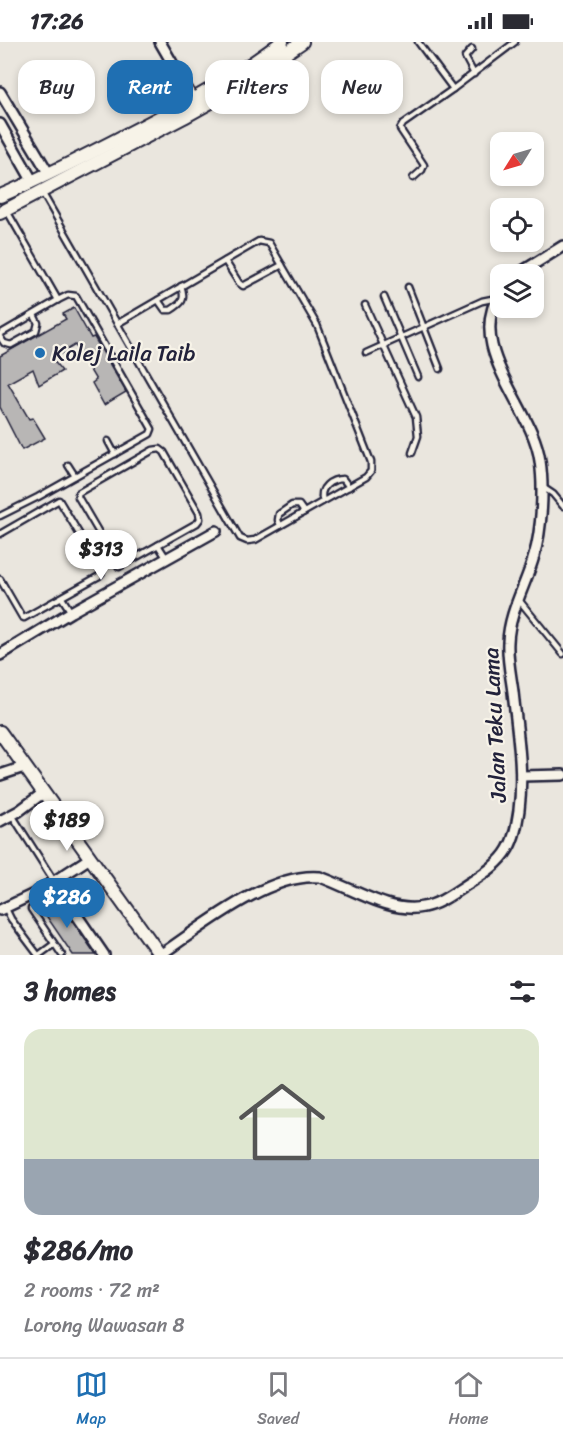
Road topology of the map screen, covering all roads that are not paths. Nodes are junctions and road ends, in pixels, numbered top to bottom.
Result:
1 (160, 42) edge
2 (282, 42) edge
3 (302, 42) edge
4 (418, 42) edge
5 (515, 42) edge
6 (472, 49) dead end
7 (170, 60) edge
8 (474, 74) junction
9 (453, 89) junction
10 (0, 92) edge
11 (193, 99) edge
12 (167, 114) edge
13 (0, 124) edge
14 (20, 126) junction
15 (6, 134) junction
16 (49, 174) junction
17 (413, 178) dead end
18 (37, 186) junction
19 (0, 196) edge
20 (3, 211) edge
21 (563, 246) edge
22 (225, 261) junction
23 (534, 264) edge
24 (282, 265) junction
25 (181, 286) junction
26 (408, 287) dead end
27 (384, 297) dead end
28 (490, 298) edge
29 (58, 300) junction
30 (158, 300) junction
31 (365, 305) dead end
32 (34, 315) junction
33 (493, 318) edge
34 (117, 324) junction
35 (424, 327) junction
36 (0, 336) edge
37 (401, 337) junction
38 (382, 345) junction
39 (366, 353) dead end
40 (440, 369) dead end
41 (418, 377) dead end
42 (108, 441) dead end
43 (412, 453) dead end
44 (115, 454) junction
45 (68, 465) dead end
46 (75, 476) junction
47 (541, 486) junction
48 (349, 487) junction
49 (323, 501) junction
50 (563, 506) edge
51 (304, 512) junction
52 (0, 516) edge
53 (280, 525) junction
54 (216, 531) dead end
55 (0, 534) edge
56 (158, 545) junction
57 (167, 559) junction
58 (0, 579) edge
59 (62, 597) junction
60 (519, 600) junction
61 (71, 612) junction
62 (563, 654) edge
63 (0, 656) edge
64 (0, 732) edge
65 (24, 767) junction
66 (0, 775) edge
67 (563, 775) edge
68 (521, 776) junction
69 (43, 793) junction
70 (12, 815) junction
71 (0, 821) edge
72 (90, 858) junction
73 (57, 885) junction
74 (3, 908) edge
75 (54, 944) junction
76 (38, 955) edge
77 (62, 955) edge
78 (104, 955) edge
79 (160, 955) edge

1 - 7 street
2 - 11 main road
3 - 18 main road
4 - 9 lane
5 - 8 lane
6 - 8 lane
8 - 9 lane
9 - 17 lane
10 - 14 street
12 - 16 main road
13 - 15 street
14 - 15 street
14 - 16 street
15 - 18 street
16 - 18 main road
18 - 19 main road
18 - 20 main road
18 - 34 lane
20 - 29 lane
21 - 23 street
22 - 24 lane
22 - 24 lane
22 - 25 lane
24 - 48 lane
25 - 30 lane
25 - 30 lane
26 - 35 lane
27 - 37 lane
28 - 35 lane
29 - 32 lane
29 - 44 lane
30 - 34 lane
31 - 38 lane
32 - 36 lane
32 - 36 lane
33 - 47 street, Jalan Teku Lama
34 - 53 lane
35 - 37 lane
35 - 40 lane
37 - 38 lane
37 - 41 lane
38 - 39 lane
38 - 43 lane
42 - 44 lane
44 - 46 lane
45 - 46 lane
46 - 52 lane
47 - 50 lane
47 - 60 street, Jalan Teku Lama
48 - 49 lane
48 - 49 lane
49 - 51 lane
51 - 53 lane
51 - 53 lane
54 - 57 street
55 - 59 lane
56 - 56 lane
56 - 57 lane
57 - 61 street
58 - 59 lane
59 - 61 lane
60 - 62 lane
60 - 68 street, Jalan Teku Lama
61 - 63 street
64 - 65 main road
65 - 66 street
65 - 69 main road
67 - 68 street
68 - 79 street, Jalan Teku Lama
69 - 70 street
69 - 72 main road
70 - 71 street
70 - 73 lane
72 - 73 street
72 - 79 main road
73 - 74 street
73 - 75 lane
73 - 78 street
74 - 76 lane
75 - 76 lane
75 - 77 lane

